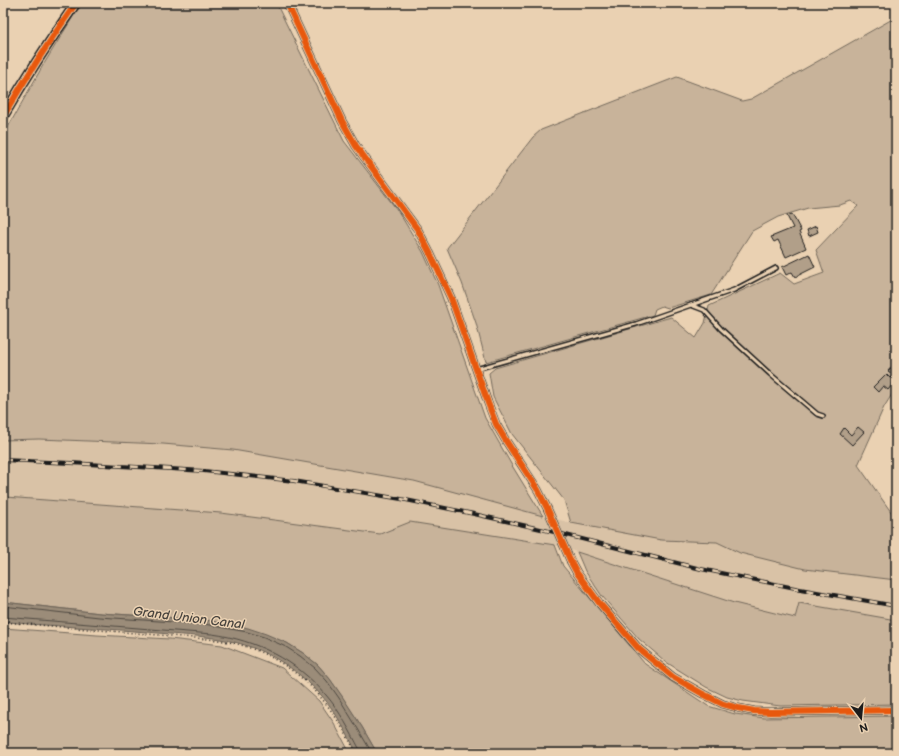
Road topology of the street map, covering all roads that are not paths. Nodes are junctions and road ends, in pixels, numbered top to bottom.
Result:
1 (76, 3) edge
2 (287, 3) edge
3 (3, 116) edge
4 (776, 268) dead end
5 (691, 305) junction
6 (476, 369) junction
7 (823, 416) dead end
8 (896, 710) edge

1 - 3 street
2 - 6 street
4 - 5 lane
5 - 6 lane
5 - 7 lane
6 - 8 street, bridge

